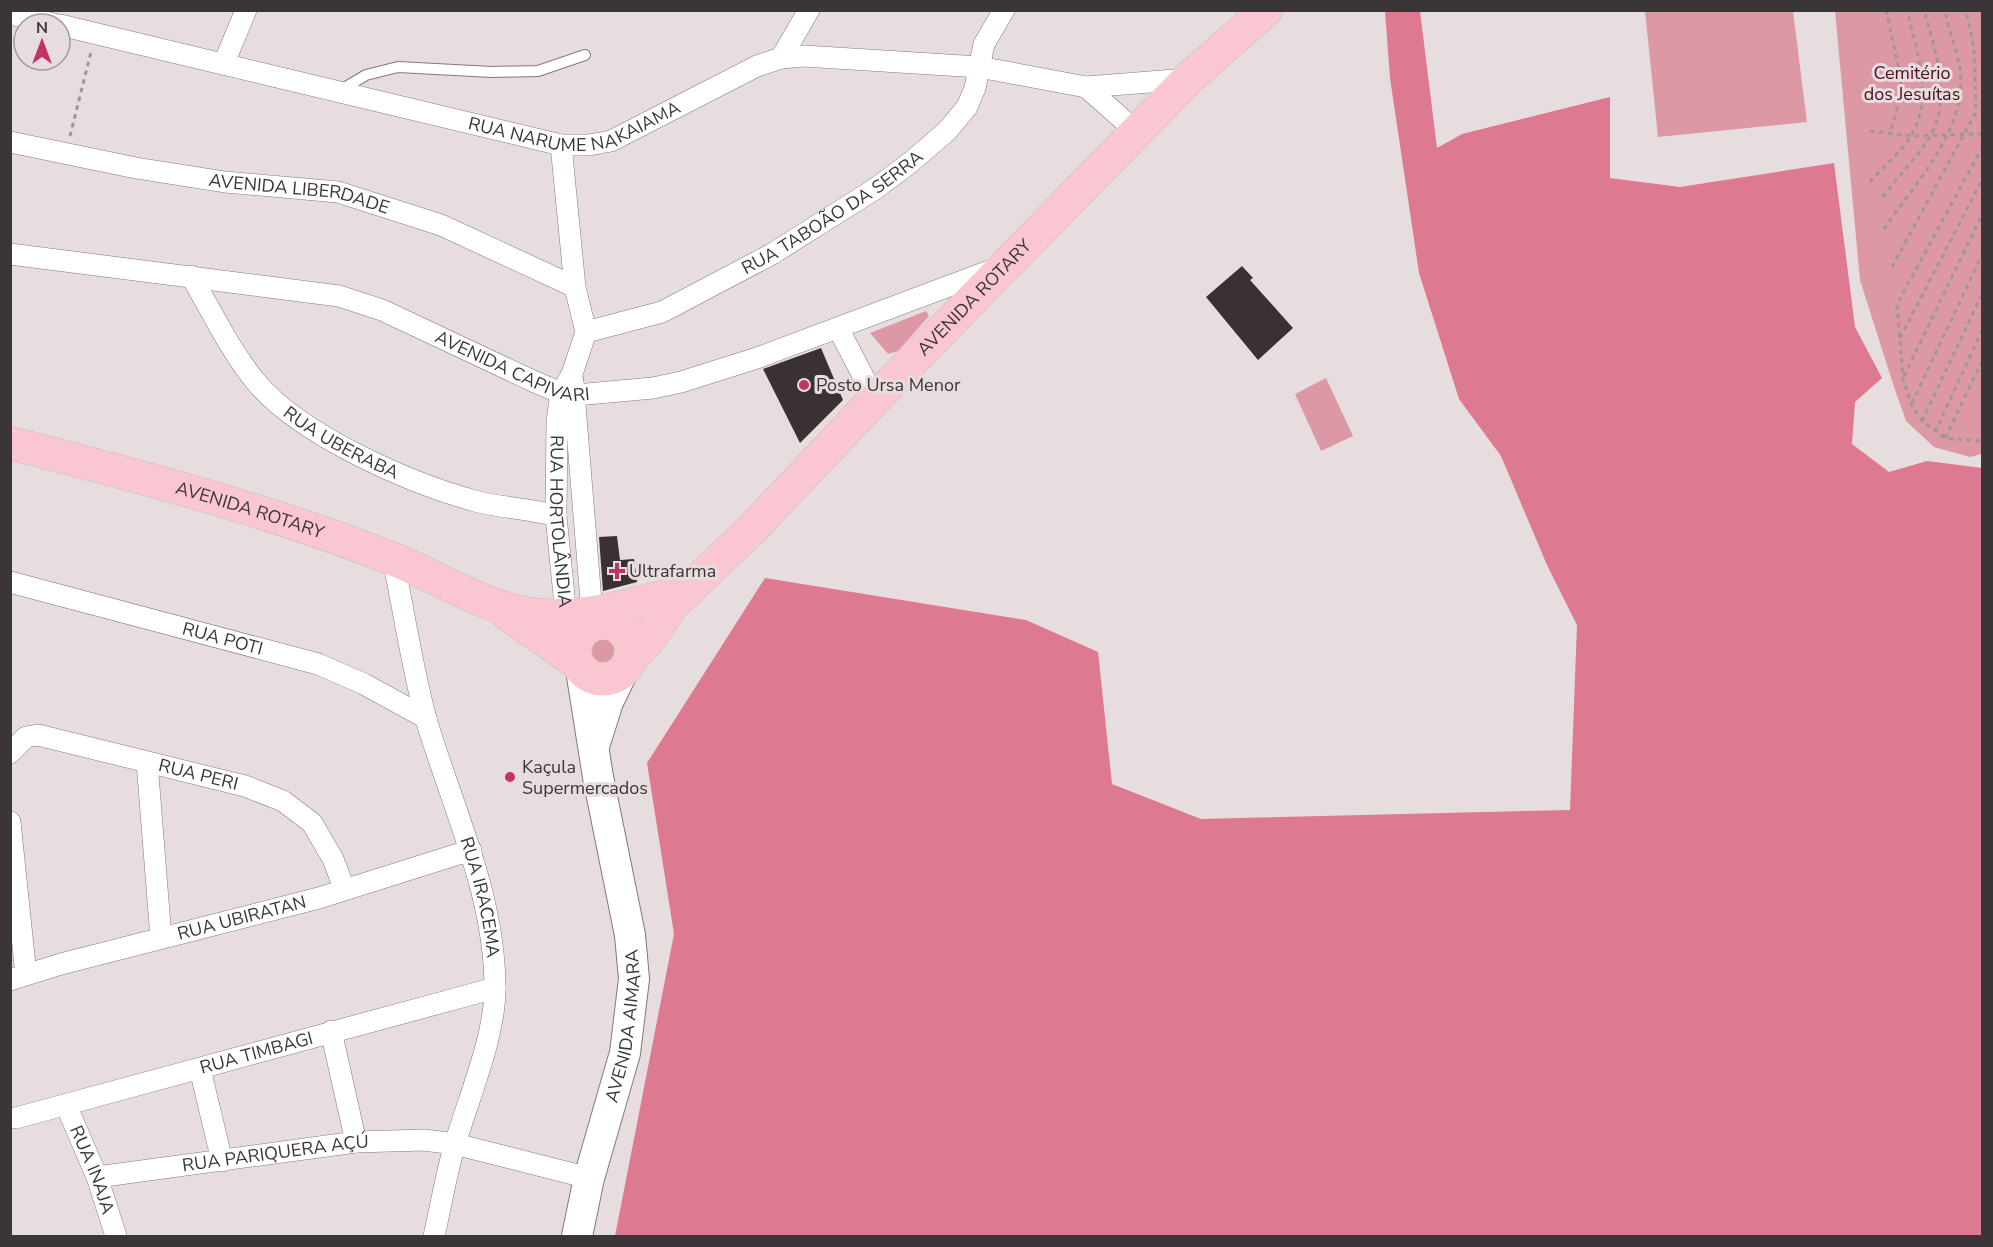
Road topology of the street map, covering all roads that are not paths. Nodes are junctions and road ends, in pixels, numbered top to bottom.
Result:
1 (246, 10) edge
2 (809, 10) edge
3 (1004, 10) edge
4 (1266, 10) edge
5 (72, 28) edge
6 (585, 55) dead end
7 (780, 58) junction
8 (224, 63) junction
9 (979, 66) junction
10 (1188, 80) junction
11 (1086, 87) junction
12 (338, 92) junction
13 (1138, 133) junction
14 (10, 142) edge
15 (561, 145) junction
16 (10, 254) edge
17 (1006, 264) junction
18 (191, 276) junction
19 (575, 287) junction
20 (838, 328) junction
21 (586, 332) junction
22 (569, 394) junction
23 (875, 399) junction
24 (10, 443) edge
25 (556, 516) junction
26 (393, 559) junction
27 (10, 582) edge
28 (688, 591) junction
29 (482, 598) junction
30 (579, 614) junction
31 (577, 660) junction
32 (626, 666) junction
33 (426, 718) junction
34 (594, 752) junction
35 (10, 753) edge
36 (147, 762) junction
37 (10, 822) edge
38 (471, 850) junction
39 (344, 888) junction
40 (161, 938) junction
41 (18, 977) edge
42 (495, 988) junction
43 (331, 1031) junction
44 (200, 1069) junction
45 (66, 1105) junction
46 (16, 1118) dead end
47 (356, 1142) junction
48 (455, 1144) junction
49 (222, 1161) junction
50 (97, 1177) junction
51 (589, 1178) junction
52 (116, 1236) edge
53 (434, 1236) edge
54 (577, 1236) edge

1 - 8 street
2 - 7 street
3 - 9 street, RUA TABOÃO DA SERRA
4 - 10 main road, AVENIDA ROTARY
5 - 8 street, RUA NARUME NAKAIAMA
6 - 12 lane
7 - 9 street, RUA NARUME NAKAIAMA
7 - 15 street, RUA NARUME NAKAIAMA
8 - 12 street, RUA NARUME NAKAIAMA
9 - 11 street, RUA NARUME NAKAIAMA
9 - 21 street, RUA TABOÃO DA SERRA
10 - 11 street, RUA NARUME NAKAIAMA
10 - 13 main road, AVENIDA ROTARY
11 - 13 street
12 - 15 street, RUA NARUME NAKAIAMA
13 - 17 main road, AVENIDA ROTARY
14 - 19 street, AVENIDA LIBERDADE
15 - 19 street
16 - 18 street, AVENIDA CAPIVARI
17 - 20 street, AVENIDA CAPIVARI
17 - 23 main road, AVENIDA ROTARY
18 - 22 street, AVENIDA CAPIVARI
18 - 25 street, RUA UBERABA
19 - 21 street
20 - 22 street, AVENIDA CAPIVARI
20 - 23 street
21 - 22 street
22 - 25 street, RUA HORTOLÂNDIA
22 - 30 street, RUA HORTOLÂNDIA
23 - 28 main road, AVENIDA ROTARY
24 - 26 main road, AVENIDA ROTARY
25 - 30 street, RUA HORTOLÂNDIA
26 - 29 main road, AVENIDA ROTARY
26 - 33 street, RUA IRACEMA
27 - 33 street, RUA POTI
28 - 30 main road, AVENIDA ROTARY
28 - 32 main road, AVENIDA ROTARY
29 - 30 main road, AVENIDA ROTARY
29 - 31 main road, AVENIDA ROTARY
30 - 31 street, RUA HORTOLÂNDIA
31 - 32 main road
31 - 32 main road
31 - 34 main road, AVENIDA AIMARA
32 - 34 main road
33 - 38 street, RUA IRACEMA
34 - 51 main road, AVENIDA AIMARA
35 - 36 street, RUA PERI
36 - 39 street, RUA PERI
36 - 40 street
37 - 41 street
38 - 39 street, RUA UBIRATAN
38 - 42 street, RUA IRACEMA
39 - 40 street, RUA UBIRATAN
40 - 41 street, RUA UBIRATAN
42 - 43 street, RUA TIMBAGI
42 - 48 street, RUA IRACEMA
43 - 44 street, RUA TIMBAGI
43 - 47 street
44 - 45 street, RUA TIMBAGI
44 - 49 street
45 - 46 street, RUA TIMBAGI
45 - 50 street, RUA INAJA
47 - 48 street, RUA PARIQUERA AÇÚ
47 - 49 street, RUA PARIQUERA AÇÚ
48 - 51 street, RUA PARIQUERA AÇÚ
48 - 53 street, RUA IRACEMA
49 - 50 street, RUA PARIQUERA AÇÚ
50 - 52 street, RUA INAJA
51 - 54 main road, AVENIDA AIMARA

